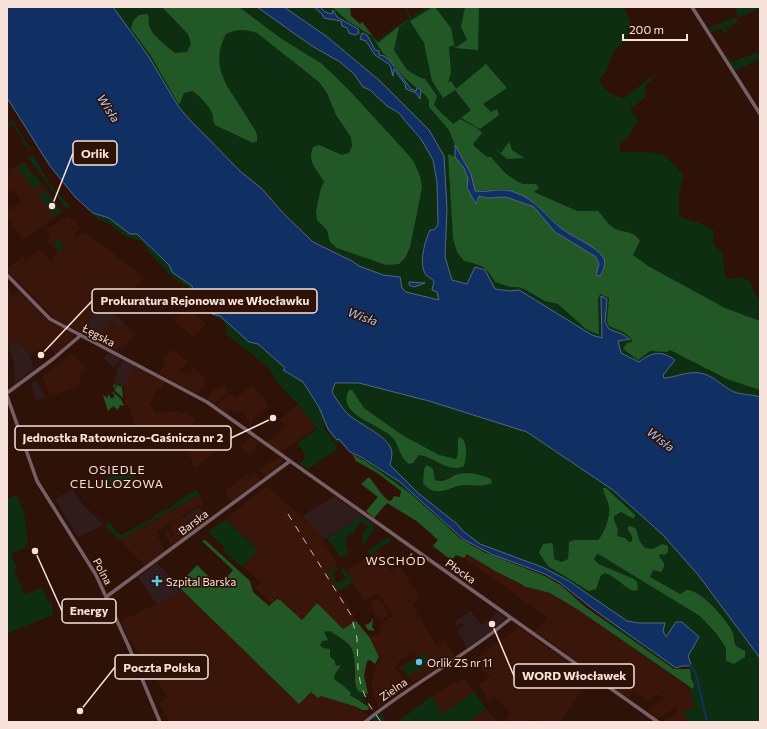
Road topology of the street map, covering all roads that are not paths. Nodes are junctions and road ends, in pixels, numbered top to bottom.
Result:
1 (692, 7) edge
2 (760, 114) edge
3 (7, 275) edge
4 (81, 335) junction
5 (7, 393) edge
6 (194, 395) joint
7 (7, 396) edge
8 (290, 461) junction
9 (106, 596) junction
10 (511, 618) junction
11 (160, 722) edge
12 (365, 722) edge
13 (658, 722) edge

1 - 2 street
3 - 4 street, Łęgska
4 - 5 street
4 - 6 street, Łęgska
6 - 8 street, Płocka
7 - 9 street, Polna
8 - 9 street, Barska
8 - 10 street, Płocka
9 - 11 street, Polna
10 - 12 street, Zielna
10 - 13 street, Płocka

